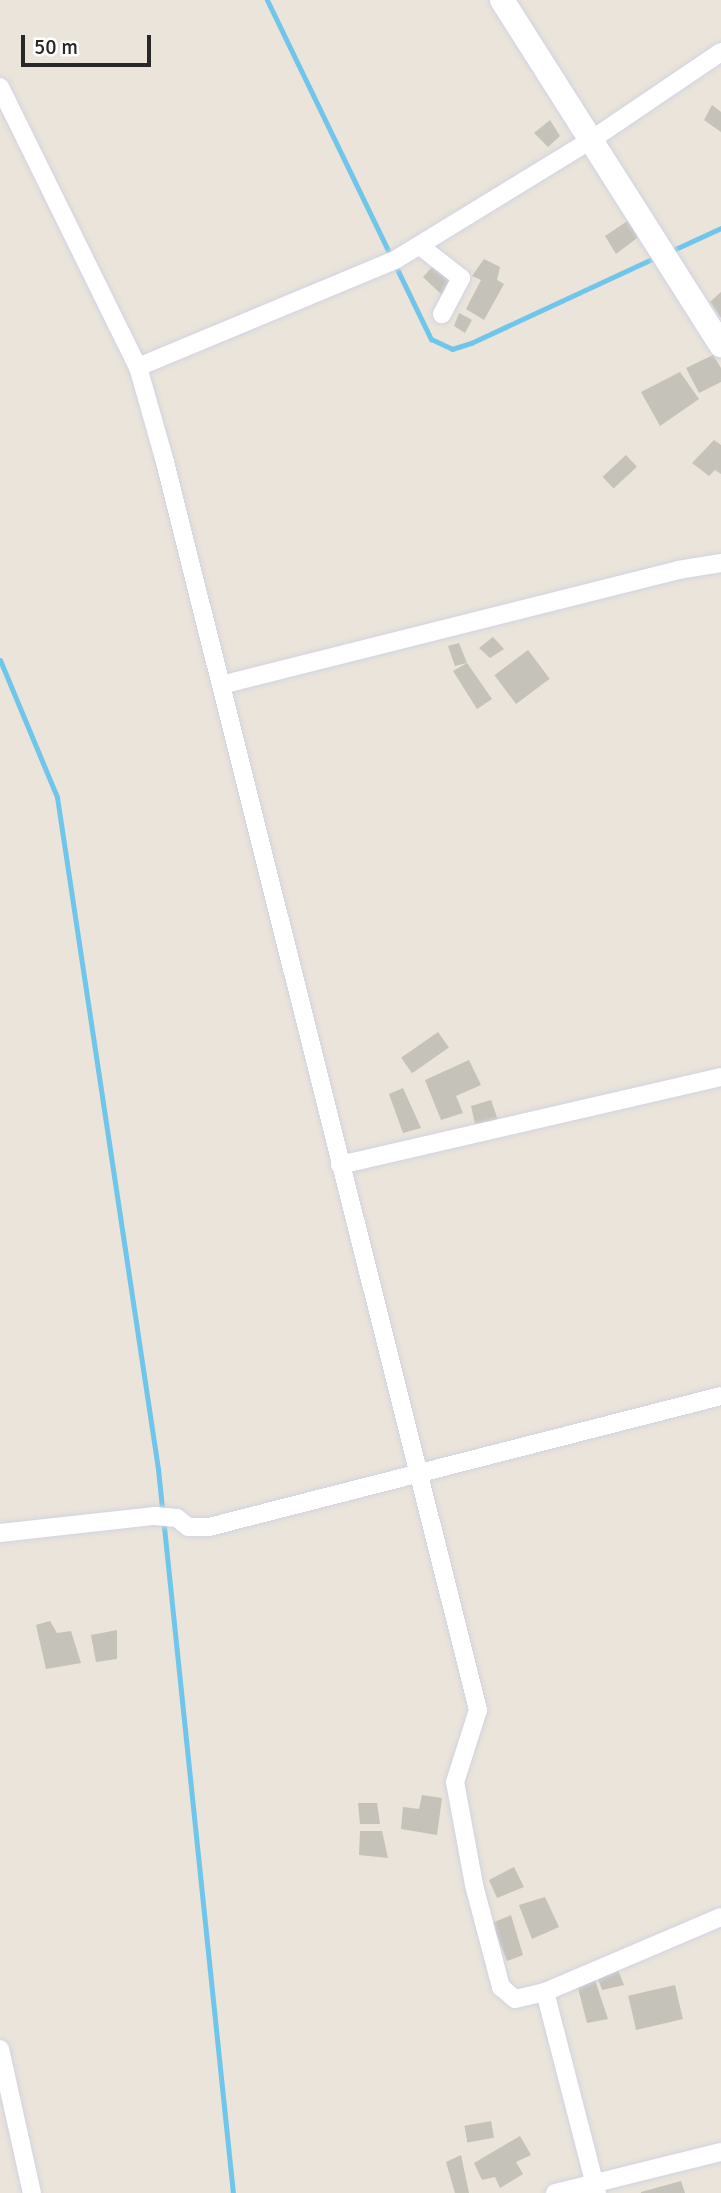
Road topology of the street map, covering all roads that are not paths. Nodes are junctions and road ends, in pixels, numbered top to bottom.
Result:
1 (502, 0) edge
2 (721, 52) edge
3 (0, 87) edge
4 (591, 140) junction
5 (420, 246) junction
6 (442, 314) dead end
7 (721, 345) edge
8 (138, 367) junction
9 (721, 563) edge
10 (221, 685) junction
11 (721, 1077) edge
12 (340, 1165) junction
13 (721, 1396) edge
14 (416, 1474) junction
15 (0, 1533) edge
16 (721, 1917) edge
17 (545, 1992) junction
18 (0, 2049) edge
19 (721, 2152) edge
20 (596, 2189) edge
21 (32, 2193) edge
22 (555, 2193) edge

1 - 4 street
2 - 4 street
3 - 8 street
4 - 5 street
4 - 7 street
5 - 6 street
5 - 8 street
8 - 10 street
9 - 10 street
10 - 12 street
11 - 12 street
12 - 14 street
13 - 14 street
14 - 15 street
14 - 17 street
16 - 17 street
17 - 20 street
18 - 21 street
19 - 20 street
20 - 22 street

